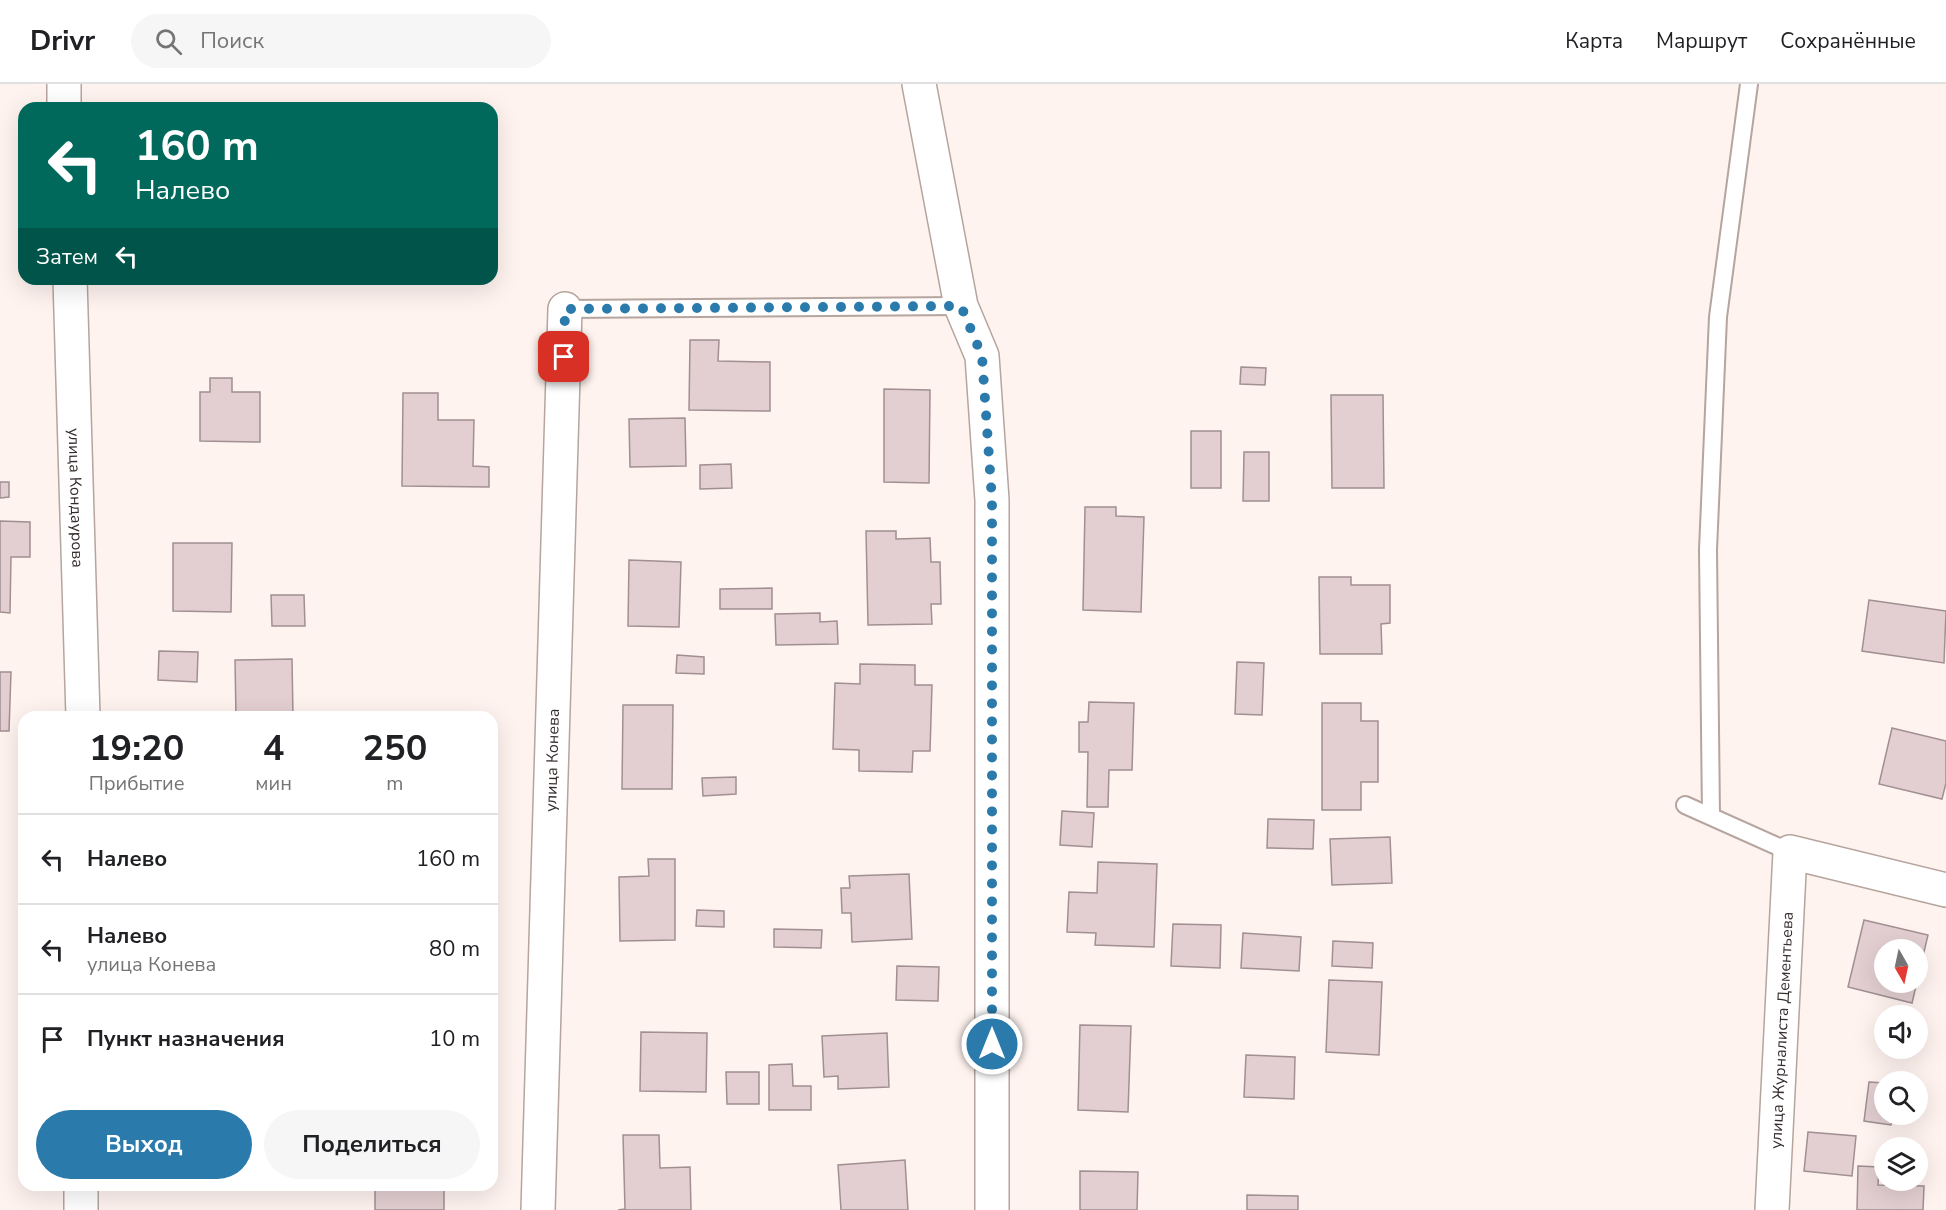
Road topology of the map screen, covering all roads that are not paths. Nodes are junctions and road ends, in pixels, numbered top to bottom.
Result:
1 (63, 84) edge
2 (920, 84) edge
3 (1749, 84) edge
4 (64, 102) edge
5 (70, 285) edge
6 (961, 306) junction
7 (565, 309) joint
8 (83, 711) edge
9 (1685, 805) dead end
10 (1711, 816) junction
11 (1790, 852) junction
12 (1946, 890) edge
13 (81, 1191) edge
14 (81, 1210) edge
15 (538, 1210) edge
16 (992, 1210) edge
17 (1772, 1210) edge

1 - 4 street
2 - 6 street
3 - 10 lane
5 - 8 street, улица Кондаурова
6 - 7 lane
6 - 16 street
7 - 15 street, улица Конева
9 - 10 lane
10 - 11 lane
11 - 12 street
11 - 17 street, улица Журналиста Дементьева
13 - 14 street

